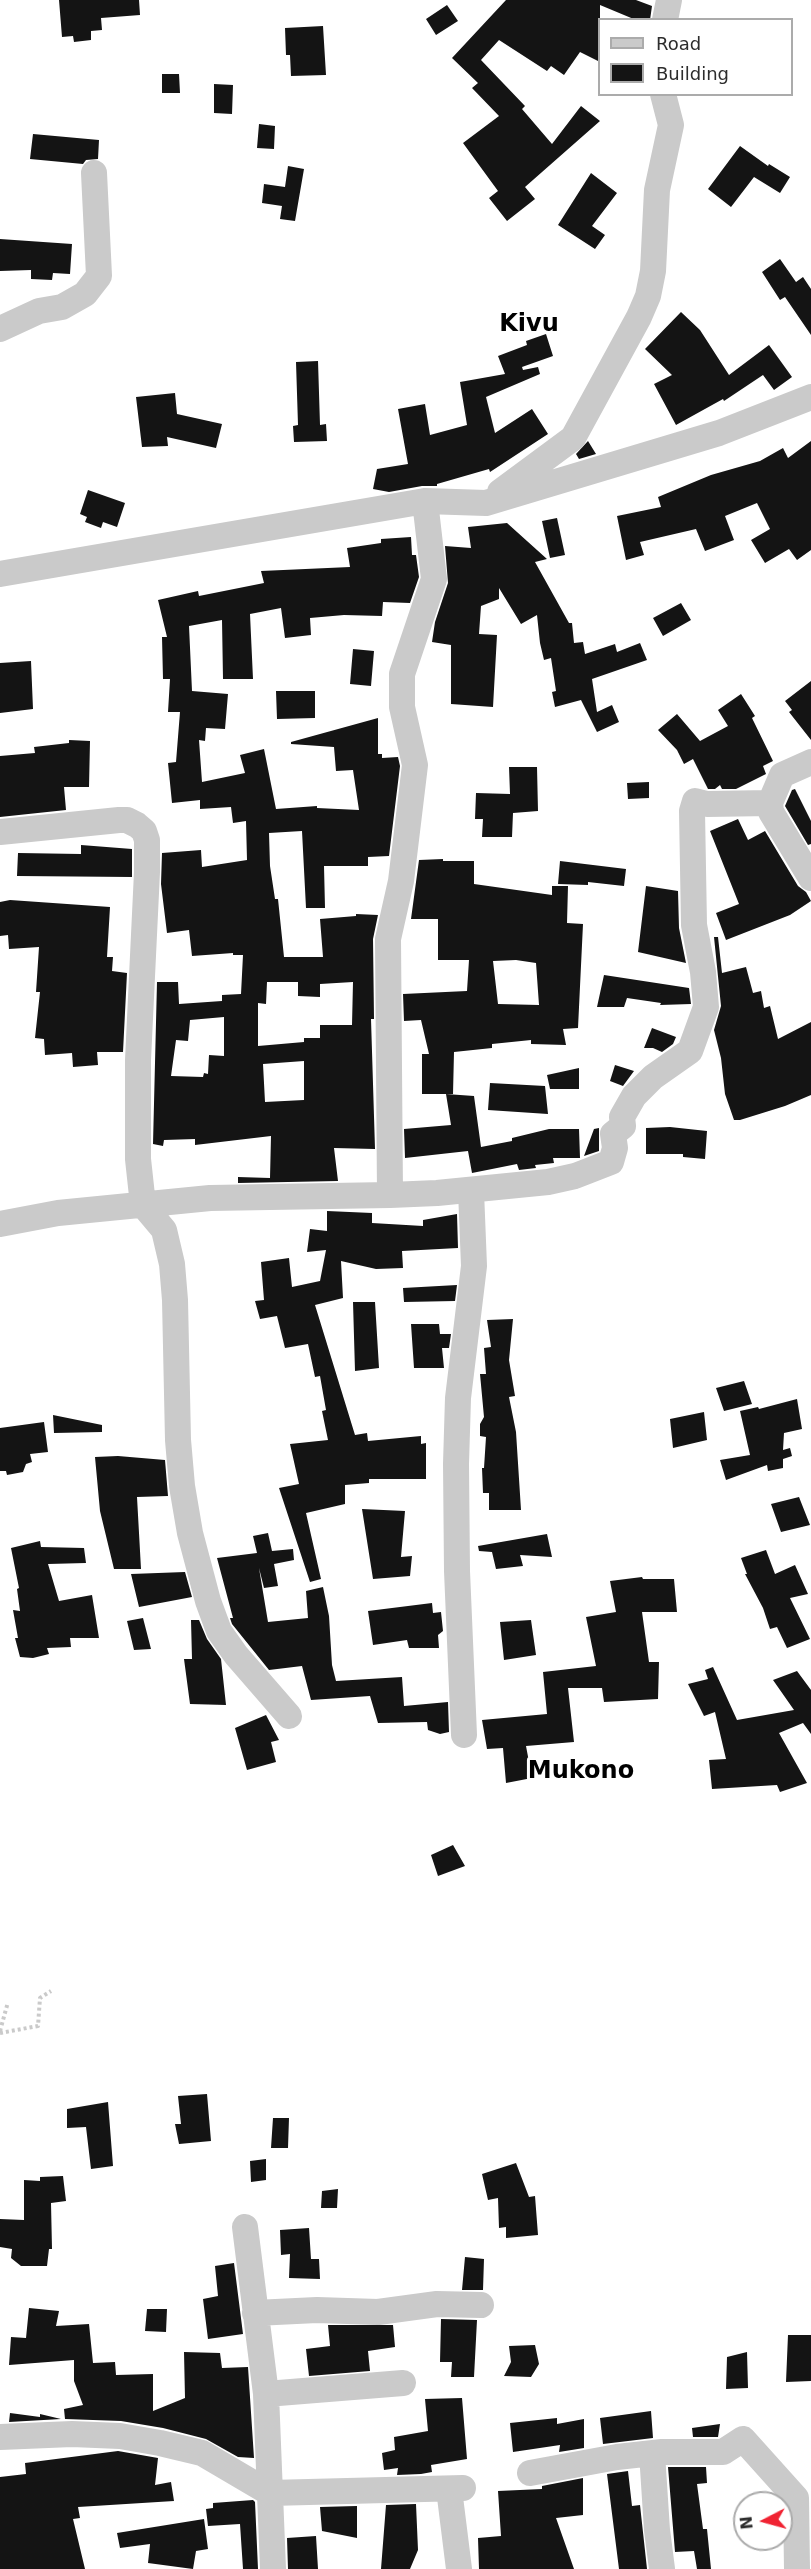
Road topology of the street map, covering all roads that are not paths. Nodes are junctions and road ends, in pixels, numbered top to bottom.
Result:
1 (669, 0) edge
2 (665, 18) edge
3 (664, 96) edge
4 (94, 173) dead end
5 (0, 329) edge
6 (811, 398) edge
7 (425, 501) junction
8 (486, 503) junction
9 (0, 574) edge
10 (811, 762) edge
11 (770, 802) junction
12 (0, 832) edge
13 (811, 878) edge
14 (471, 1191) junction
15 (390, 1195) junction
16 (143, 1205) junction
17 (0, 1224) edge
18 (289, 1716) dead end
19 (464, 1735) dead end
20 (245, 2227) dead end
21 (481, 2305) dead end
22 (255, 2313) junction
23 (403, 2383) dead end
24 (266, 2394) junction
25 (0, 2437) edge
26 (652, 2453) junction
27 (530, 2473) dead end
28 (270, 2493) junction
29 (273, 2569) edge
30 (459, 2569) edge
31 (662, 2569) edge
32 (797, 2569) edge

1 - 2 street
3 - 8 street
4 - 5 street
6 - 8 street
7 - 8 street
7 - 9 street
7 - 15 street
10 - 11 street
11 - 13 street
11 - 14 street
12 - 16 street
14 - 15 street
14 - 19 street
15 - 16 street
16 - 17 street
16 - 18 street
20 - 22 street
21 - 22 street
22 - 24 street
23 - 24 street
24 - 28 street
25 - 28 street
26 - 27 street
26 - 31 street
26 - 32 street
28 - 29 street
28 - 30 street

